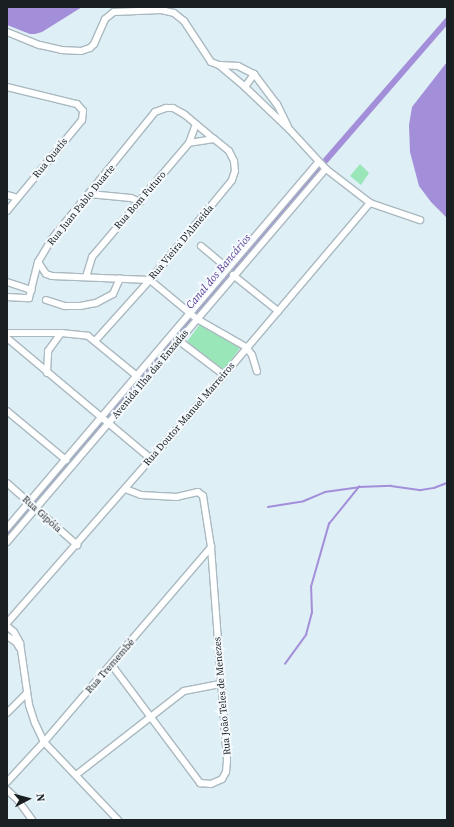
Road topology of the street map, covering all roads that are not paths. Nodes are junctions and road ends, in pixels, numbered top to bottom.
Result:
1 (7, 32) edge
2 (219, 65) junction
3 (254, 74) junction
4 (7, 87) edge
5 (245, 87) junction
6 (279, 108) junction
7 (273, 114) junction
8 (196, 124) junction
9 (290, 130) junction
10 (214, 139) junction
11 (189, 143) junction
12 (318, 162) junction
13 (325, 168) junction
14 (89, 194) junction
15 (7, 195) edge
16 (18, 198) junction
17 (140, 202) junction
18 (370, 204) junction
19 (7, 211) edge
20 (420, 220) dead end
21 (201, 246) dead end
22 (38, 262) junction
23 (228, 269) junction
24 (233, 275) junction
25 (86, 277) junction
26 (120, 278) junction
27 (150, 280) junction
28 (7, 282) edge
29 (32, 290) junction
30 (7, 298) edge
31 (46, 300) dead end
32 (278, 311) junction
33 (193, 316) junction
34 (7, 333) edge
35 (61, 333) junction
36 (7, 338) edge
37 (95, 340) junction
38 (178, 340) junction
39 (246, 347) junction
40 (257, 371) dead end
41 (47, 373) junction
42 (224, 375) junction
43 (137, 376) junction
44 (7, 411) edge
45 (105, 421) junction
46 (151, 459) junction
47 (66, 460) junction
48 (7, 483) edge
49 (125, 489) junction
50 (30, 502) junction
51 (36, 508) junction
52 (7, 528) edge
53 (7, 542) edge
54 (76, 545) junction
55 (211, 548) junction
56 (7, 624) edge
57 (7, 636) edge
58 (23, 655) junction
59 (112, 664) junction
60 (221, 684) junction
61 (27, 693) junction
62 (7, 713) edge
63 (150, 716) junction
64 (44, 742) junction
65 (76, 775) junction
66 (7, 782) edge
67 (7, 790) edge
68 (32, 820) edge
69 (118, 820) edge

1 - 2 street
2 - 3 street
2 - 5 street
3 - 5 street
3 - 6 street
4 - 16 street, Rua Quatís
5 - 7 street
6 - 7 street
6 - 9 street
7 - 9 street
8 - 10 street, Rua Vieira D'Almeida
8 - 11 street, Rua Bom Futuro
8 - 14 street, Rua Juan Pablo Duarte
9 - 12 street
10 - 11 street
10 - 27 street, Rua Vieira D'Almeida
11 - 17 street, Rua Bom Futuro
12 - 13 street
12 - 23 street, Avenida Ilha das Enxadas
13 - 18 street
13 - 24 street, Avenida Ilha das Enxadas
14 - 17 street
14 - 22 street, Rua Juan Pablo Duarte
15 - 16 street
16 - 19 street, Rua Quatís
17 - 25 street, Rua Bom Futuro
18 - 20 street
18 - 32 street, Rua Doutor Manuel Marreiros
21 - 23 street
22 - 25 street
22 - 29 street, Rua Juan Pablo Duarte
23 - 33 street, Avenida Ilha das Enxadas
24 - 32 street
24 - 33 street, Avenida Ilha das Enxadas
25 - 26 street
26 - 27 street
26 - 31 street
27 - 33 street
27 - 37 street, Rua Vieira D'Almeida
28 - 29 street
29 - 30 street, Rua Juan Pablo Duarte
32 - 39 street, Rua Doutor Manuel Marreiros
33 - 38 street, Avenida Ilha das Enxadas
33 - 39 street
33 - 43 street, Avenida Ilha das Enxadas
34 - 35 street
35 - 37 street
35 - 41 street
36 - 41 street
37 - 43 street
38 - 42 street
38 - 45 street, Avenida Ilha das Enxadas
39 - 40 street
39 - 42 street, Rua Doutor Manuel Marreiros
41 - 45 street
42 - 46 street, Rua Doutor Manuel Marreiros
43 - 45 street, Avenida Ilha das Enxadas
44 - 47 street
45 - 46 street
45 - 47 street, Avenida Ilha das Enxadas
45 - 51 street, Avenida Ilha das Enxadas
46 - 49 street, Rua Doutor Manuel Marreiros
47 - 50 street, Avenida Ilha das Enxadas
48 - 50 street, Rua Gipóia
49 - 54 street, Rua Doutor Manuel Marreiros
49 - 55 street, Rua João Teles de Menezes
50 - 51 street, Rua Gipóia
50 - 52 street, Avenida Ilha das Enxadas
51 - 53 street, Avenida Ilha das Enxadas
51 - 54 street, Rua Gipóia
54 - 56 street, Rua Doutor Manuel Marreiros
55 - 59 street, Rua Tremembé
55 - 60 street, Rua João Teles de Menezes
56 - 58 street
57 - 58 street
58 - 61 street
59 - 63 street, Rua João Teles de Menezes
59 - 64 street, Rua Tremembé
60 - 63 street
60 - 63 street, Rua João Teles de Menezes
61 - 62 street
61 - 64 street
63 - 65 street
64 - 65 street
64 - 66 street, Rua Tremembé
65 - 69 street
67 - 68 street

